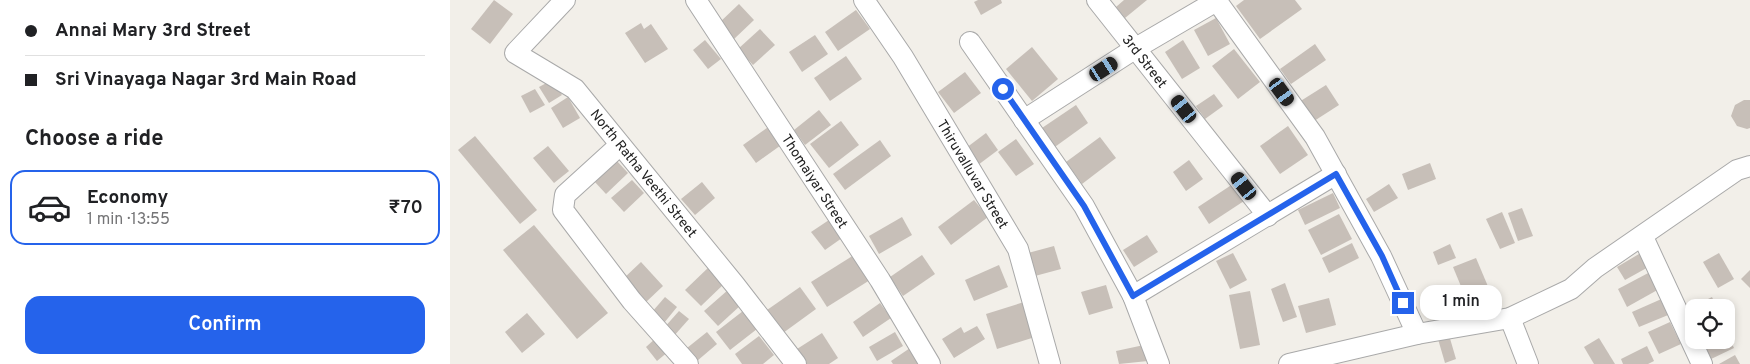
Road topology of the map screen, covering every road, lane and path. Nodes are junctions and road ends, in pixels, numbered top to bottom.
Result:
1 (696, 0) edge
2 (864, 0) edge
3 (1097, 0) edge
4 (1217, 0) edge
5 (558, 2) edge
6 (970, 42) dead end
7 (1136, 48) junction
8 (1024, 120) junction
9 (620, 145) junction
10 (1750, 166) edge
11 (1336, 174) junction
12 (1268, 216) junction
13 (1643, 237) junction
14 (1133, 296) junction
15 (1510, 318) junction
16 (1417, 334) junction
17 (1293, 363) edge
18 (688, 364) edge
19 (796, 364) edge
20 (930, 364) edge
21 (1050, 364) edge
22 (1159, 364) edge
23 (1528, 364) edge
24 (1702, 364) edge

1 - 20 street, Thomaiyar Street
2 - 21 street, Thiruvalluvar Street
3 - 7 street, 3rd Street
4 - 7 street
4 - 11 street
5 - 9 street, North Ratha Veethi Street
6 - 8 street
7 - 8 street
7 - 12 street, 3rd Street
8 - 14 street
9 - 18 street
9 - 19 street, North Ratha Veethi Street
10 - 13 street
11 - 12 street
11 - 16 street
12 - 14 street
13 - 15 street
13 - 24 street
14 - 22 street
15 - 16 street
15 - 23 street
16 - 17 street

